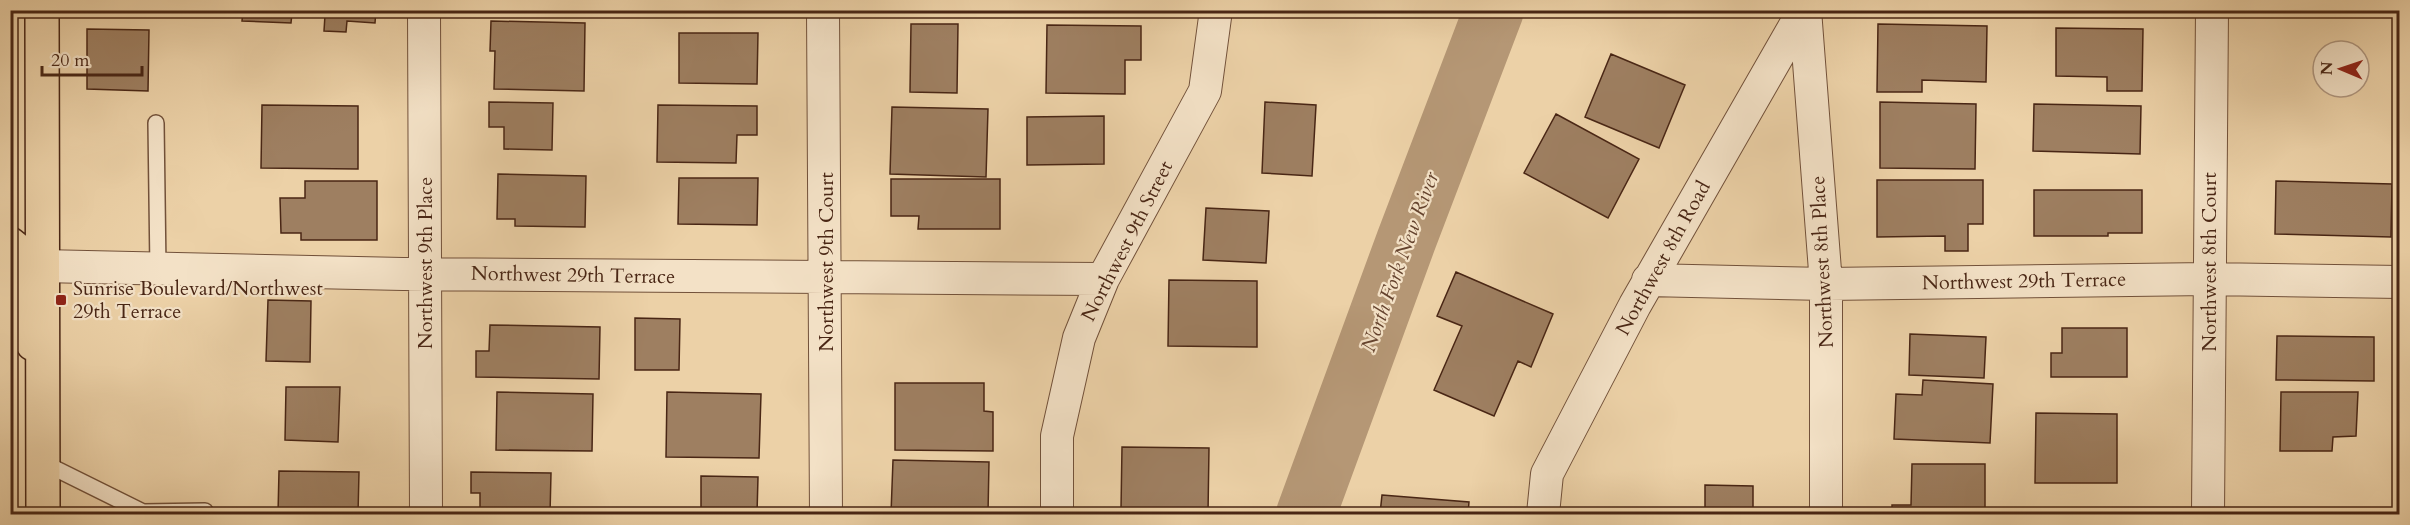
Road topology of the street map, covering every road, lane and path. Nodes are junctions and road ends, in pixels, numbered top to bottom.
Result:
1 (42, 10) edge
2 (424, 10) edge
3 (823, 10) edge
4 (1216, 10) edge
5 (1805, 10) edge
6 (2212, 10) edge
7 (156, 123) dead end
8 (10, 244) edge
9 (42, 266) junction
10 (158, 269) junction
11 (424, 274) junction
12 (10, 278) edge
13 (827, 278) junction
14 (1103, 279) junction
15 (2208, 279) junction
16 (1648, 280) junction
17 (2400, 282) edge
18 (1826, 284) junction
19 (43, 371) junction
20 (42, 462) junction
21 (205, 511) dead end
22 (43, 514) edge
23 (426, 514) edge
24 (826, 514) edge
25 (1057, 514) edge
26 (1543, 514) edge
27 (1826, 514) edge
28 (2208, 514) edge

1 - 9 main road
2 - 11 street, Northwest 9th Place
3 - 13 street, Northwest 9th Court
4 - 14 street, Northwest 9th Street
5 - 16 street, Northwest 8th Road
5 - 18 street, Northwest 8th Place
6 - 15 street, Northwest 8th Court
7 - 10 lane
8 - 9 main road
9 - 10 street, Northwest 29th Terrace
9 - 19 main road
10 - 11 street, Northwest 29th Terrace
11 - 13 street, Northwest 29th Terrace
11 - 23 street, Northwest 9th Place
12 - 19 main road
13 - 14 street, Northwest 29th Terrace
13 - 24 street, Northwest 9th Court
14 - 25 street, Northwest 9th Street
15 - 17 street, Northwest 29th Terrace
15 - 18 street, Northwest 29th Terrace
15 - 28 street, Northwest 8th Court
16 - 18 street, Northwest 29th Terrace
16 - 26 street, Northwest 8th Road
18 - 27 street, Northwest 8th Place
19 - 20 main road
20 - 21 lane
20 - 22 main road

